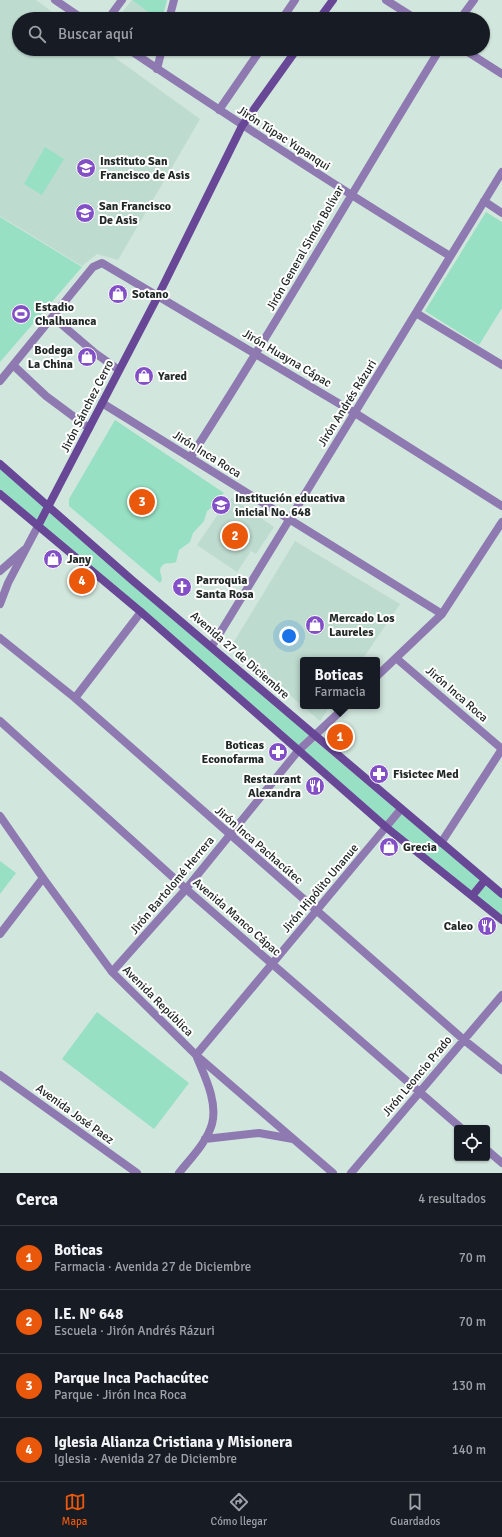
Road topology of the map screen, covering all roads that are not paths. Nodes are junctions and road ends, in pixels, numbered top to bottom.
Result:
1 (55, 0) edge
2 (122, 0) edge
3 (174, 0) edge
4 (295, 0) edge
5 (333, 0) edge
6 (386, 0) edge
7 (474, 0) edge
8 (73, 12) edge
9 (113, 12) edge
10 (171, 12) edge
11 (287, 12) edge
12 (324, 12) edge
13 (405, 12) edge
14 (465, 12) edge
15 (138, 56) edge
16 (160, 56) edge
17 (257, 56) edge
18 (292, 56) edge
19 (436, 56) edge
20 (474, 56) edge
21 (157, 69) junction
22 (502, 74) edge
23 (219, 110) junction
24 (242, 126) junction
25 (502, 172) edge
26 (350, 195) junction
27 (484, 201) junction
28 (502, 213) edge
29 (450, 256) junction
30 (158, 296) junction
31 (416, 313) junction
32 (53, 317) junction
33 (257, 354) junction
34 (13, 365) junction
35 (502, 365) edge
36 (119, 370) junction
37 (0, 382) edge
38 (102, 403) junction
39 (355, 412) junction
40 (89, 428) junction
41 (190, 458) junction
42 (0, 464) edge
43 (0, 494) edge
44 (502, 506) edge
45 (48, 507) junction
46 (290, 520) junction
47 (502, 522) edge
48 (38, 526) junction
49 (28, 545) junction
50 (0, 571) edge
51 (0, 604) edge
52 (141, 612) junction
53 (442, 614) junction
54 (0, 638) edge
55 (212, 646) junction
56 (396, 658) junction
57 (380, 673) edge
58 (75, 698) junction
59 (343, 709) edge
60 (0, 721) edge
61 (315, 735) junction
62 (502, 749) edge
63 (298, 751) junction
64 (401, 809) junction
65 (0, 816) edge
66 (387, 828) junction
67 (229, 836) junction
68 (441, 843) junction
69 (43, 878) junction
70 (485, 880) junction
71 (186, 889) junction
72 (502, 894) edge
73 (472, 896) junction
74 (317, 911) junction
75 (502, 920) edge
76 (0, 934) edge
77 (272, 964) junction
78 (112, 972) junction
79 (502, 995) edge
80 (464, 1040) junction
81 (196, 1055) junction
82 (502, 1070) edge
83 (0, 1075) edge
84 (419, 1093) junction
85 (457, 1125) edge
86 (205, 1139) junction
87 (293, 1139) junction
88 (490, 1152) edge
89 (502, 1162) edge
90 (137, 1173) edge
91 (179, 1173) edge
92 (333, 1173) edge
93 (351, 1173) edge

1 - 8 street
2 - 9 street
3 - 10 street
4 - 11 street
5 - 12 street
6 - 13 street
7 - 14 street
15 - 21 street, Jirón Túpac Yupanqui
16 - 21 street
17 - 23 street
18 - 24 street, Jirón Sánchez Cerro
19 - 26 street, Jirón General Simón Bolívar
20 - 22 street
21 - 23 street, Jirón Túpac Yupanqui
23 - 24 street, Jirón Túpac Yupanqui
24 - 26 street, Jirón Túpac Yupanqui
24 - 30 street, Jirón Sánchez Cerro
25 - 27 street, Jirón Andrés Rázuri
26 - 29 street, Jirón Túpac Yupanqui
26 - 33 street, Jirón General Simón Bolívar
27 - 28 street
27 - 29 street, Jirón Andrés Rázuri
29 - 31 street, Jirón Andrés Rázuri
30 - 32 street, Jirón Huayna Cápac
30 - 33 street, Jirón Huayna Cápac
30 - 36 street, Jirón Sánchez Cerro
31 - 35 street
31 - 39 street, Jirón Andrés Rázuri
32 - 34 street
32 - 36 street
33 - 39 street, Jirón Huayna Cápac
33 - 41 street, Jirón General Simón Bolívar
34 - 37 street
34 - 40 street
36 - 38 street, Jirón Sánchez Cerro
38 - 40 street, Jirón Sánchez Cerro
38 - 41 street, Jirón Inca Roca
39 - 44 street, Jirón Huayna Cápac
39 - 46 street, Jirón Andrés Rázuri
40 - 45 street, Jirón Sánchez Cerro
41 - 46 street, Jirón Inca Roca
42 - 45 street, Avenida 27 de Diciembre
43 - 48 street
45 - 48 street, Jirón Sánchez Cerro
45 - 55 street, Avenida 27 de Diciembre
46 - 53 street, Jirón Inca Roca
46 - 55 street, Jirón Andrés Rázuri
47 - 53 street
48 - 49 street
48 - 52 street
49 - 50 street
49 - 51 street
52 - 58 street
52 - 63 street
53 - 56 street
54 - 58 street, Jirón Inca Pachacútec
55 - 61 street, Avenida 27 de Diciembre
56 - 57 street
56 - 62 street, Jirón Inca Roca
58 - 67 street, Jirón Inca Pachacútec
59 - 61 street, Jirón Bartolomé Herrera
60 - 71 street, Avenida Manco Cápac
61 - 63 street, Jirón Bartolomé Herrera
61 - 64 street, Avenida 27 de Diciembre
62 - 68 street
63 - 66 street
63 - 67 street, Jirón Bartolomé Herrera
64 - 66 street, Jirón Hipólito Unanue
64 - 68 street, Avenida 27 de Diciembre
65 - 69 street, Avenida República
66 - 73 street
66 - 74 street, Jirón Hipólito Unanue
67 - 71 street, Jirón Bartolomé Herrera
67 - 74 street, Jirón Inca Pachacútec
68 - 70 street, Avenida 27 de Diciembre
69 - 76 street
69 - 78 street, Avenida República
70 - 72 street, Avenida 27 de Diciembre
70 - 73 street
71 - 77 street, Avenida Manco Cápac
71 - 78 street, Jirón Bartolomé Herrera
73 - 75 street
74 - 77 street, Jirón Hipólito Unanue
74 - 80 street, Jirón Inca Pachacútec
77 - 81 street, Jirón Hipólito Unanue
77 - 84 street, Avenida Manco Cápac
78 - 81 street, Avenida República
79 - 80 street, Jirón Leoncio Prado
80 - 82 street, Jirón Inca Pachacútec
80 - 84 street, Jirón Leoncio Prado
81 - 86 street
81 - 87 street, Avenida República
83 - 90 street, Avenida José Paez
84 - 85 street, Avenida Manco Cápac
84 - 93 street, Jirón Leoncio Prado
86 - 87 street
86 - 91 street
87 - 92 street, Avenida República
88 - 89 street

